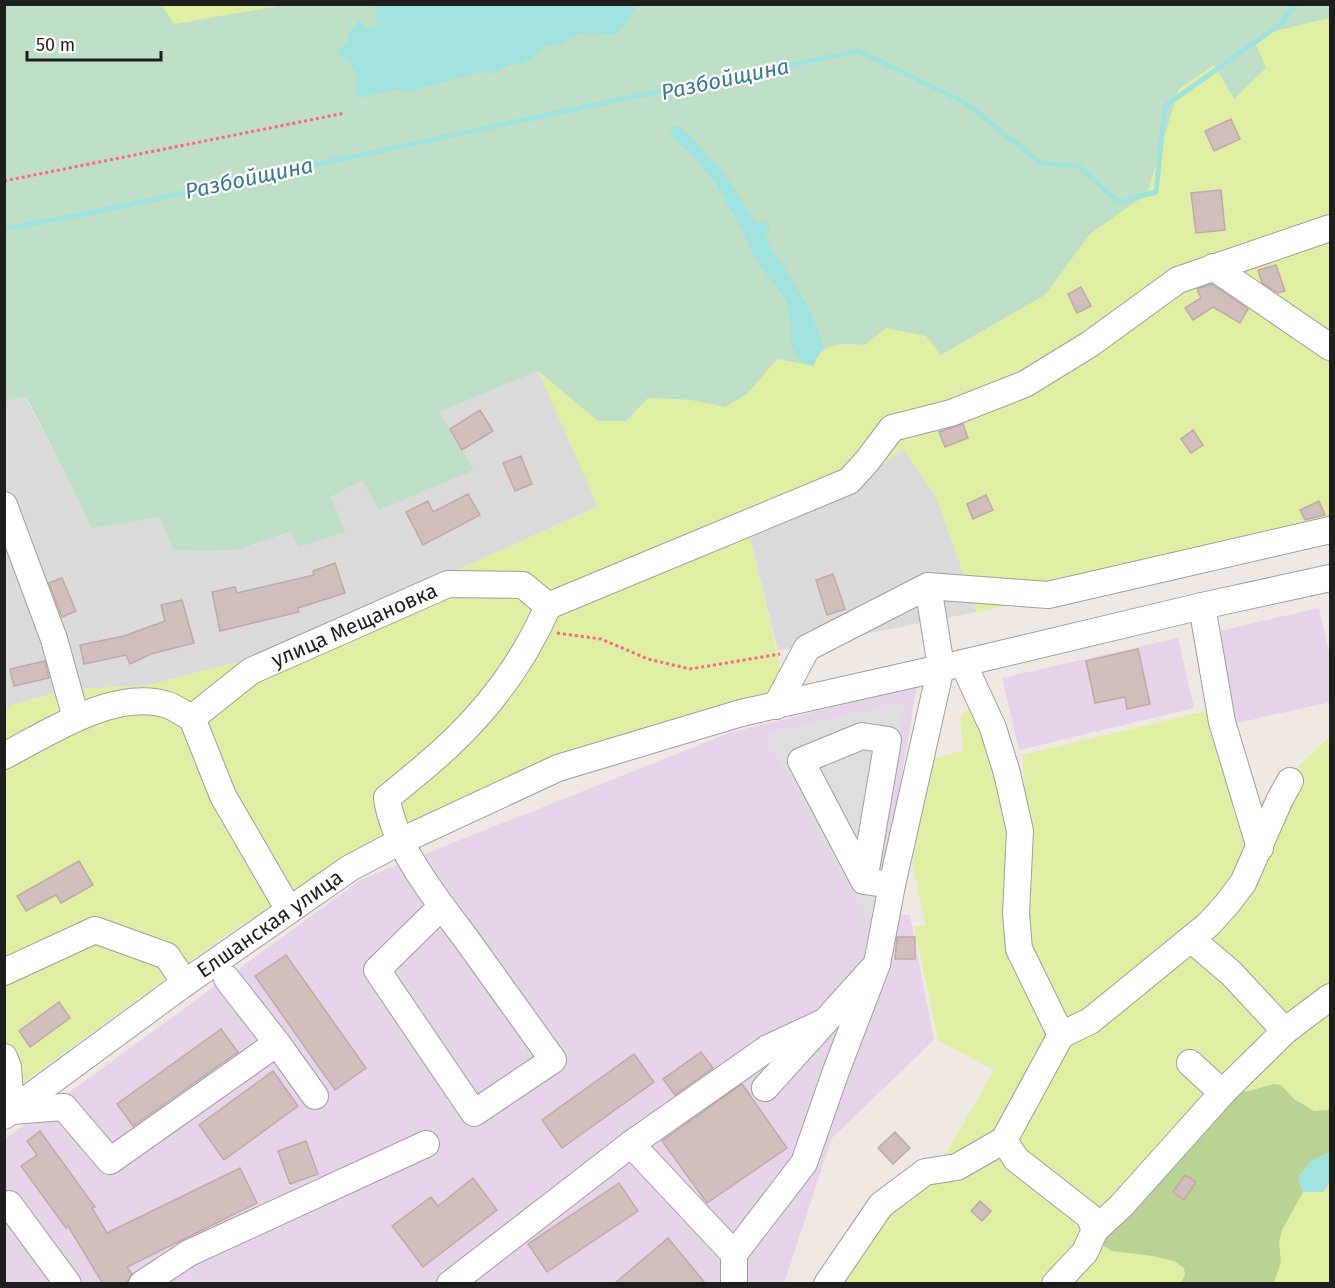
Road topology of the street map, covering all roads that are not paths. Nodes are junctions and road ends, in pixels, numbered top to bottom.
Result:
1 (1330, 228) edge
2 (1213, 267) junction
3 (1330, 347) edge
4 (4, 505) edge
5 (1330, 530) edge
6 (1330, 578) edge
7 (928, 586) junction
8 (548, 606) junction
9 (1202, 606) junction
10 (952, 665) junction
11 (776, 706) junction
12 (76, 718) junction
13 (192, 718) junction
14 (4, 756) edge
15 (1290, 781) dead end
16 (400, 842) junction
17 (1260, 848) junction
18 (864, 881) junction
19 (892, 885) junction
20 (442, 906) junction
21 (289, 910) junction
22 (1191, 939) junction
23 (877, 964) junction
24 (4, 972) edge
25 (226, 979) dead end
26 (185, 983) junction
27 (1330, 997) edge
28 (824, 1022) junction
29 (1285, 1031) junction
30 (1061, 1035) junction
31 (277, 1043) junction
32 (4, 1057) edge
33 (1190, 1064) dead end
34 (765, 1088) dead end
35 (1225, 1090) junction
36 (315, 1096) dead end
37 (8, 1114) edge
38 (1004, 1140) junction
39 (426, 1144) dead end
40 (631, 1144) junction
41 (6, 1204) edge
42 (1095, 1230) junction
43 (734, 1254) junction
44 (68, 1284) edge
45 (142, 1284) edge
46 (450, 1284) edge
47 (734, 1284) edge
48 (827, 1284) edge
49 (1055, 1284) edge

1 - 2 street
2 - 3 street
2 - 8 street
4 - 12 street
5 - 7 street
6 - 9 street, Елшанская улица
7 - 10 street
7 - 11 street
8 - 13 street, улица Мещановка
8 - 16 street
9 - 10 street, Елшанская улица
9 - 17 street
10 - 11 street, Елшанская улица
10 - 19 street
10 - 30 street
11 - 16 street, Елшанская улица
12 - 13 street
12 - 14 street
13 - 21 street
15 - 17 street
16 - 20 street
16 - 21 street, Елшанская улица
17 - 22 street
18 - 18 street
18 - 19 street
19 - 23 street
20 - 20 street
21 - 26 street, Елшанская улица
22 - 29 street
22 - 30 street
23 - 28 street
23 - 43 street
24 - 26 street
25 - 31 street
26 - 37 street, Елшанская улица
27 - 29 street
28 - 34 street
28 - 40 street
29 - 35 street
30 - 38 street
31 - 36 street
31 - 37 street
32 - 37 street
33 - 35 street
35 - 42 street
38 - 42 street
38 - 48 street
39 - 45 street
40 - 43 street
40 - 46 street
41 - 44 street
42 - 49 street
43 - 47 street

